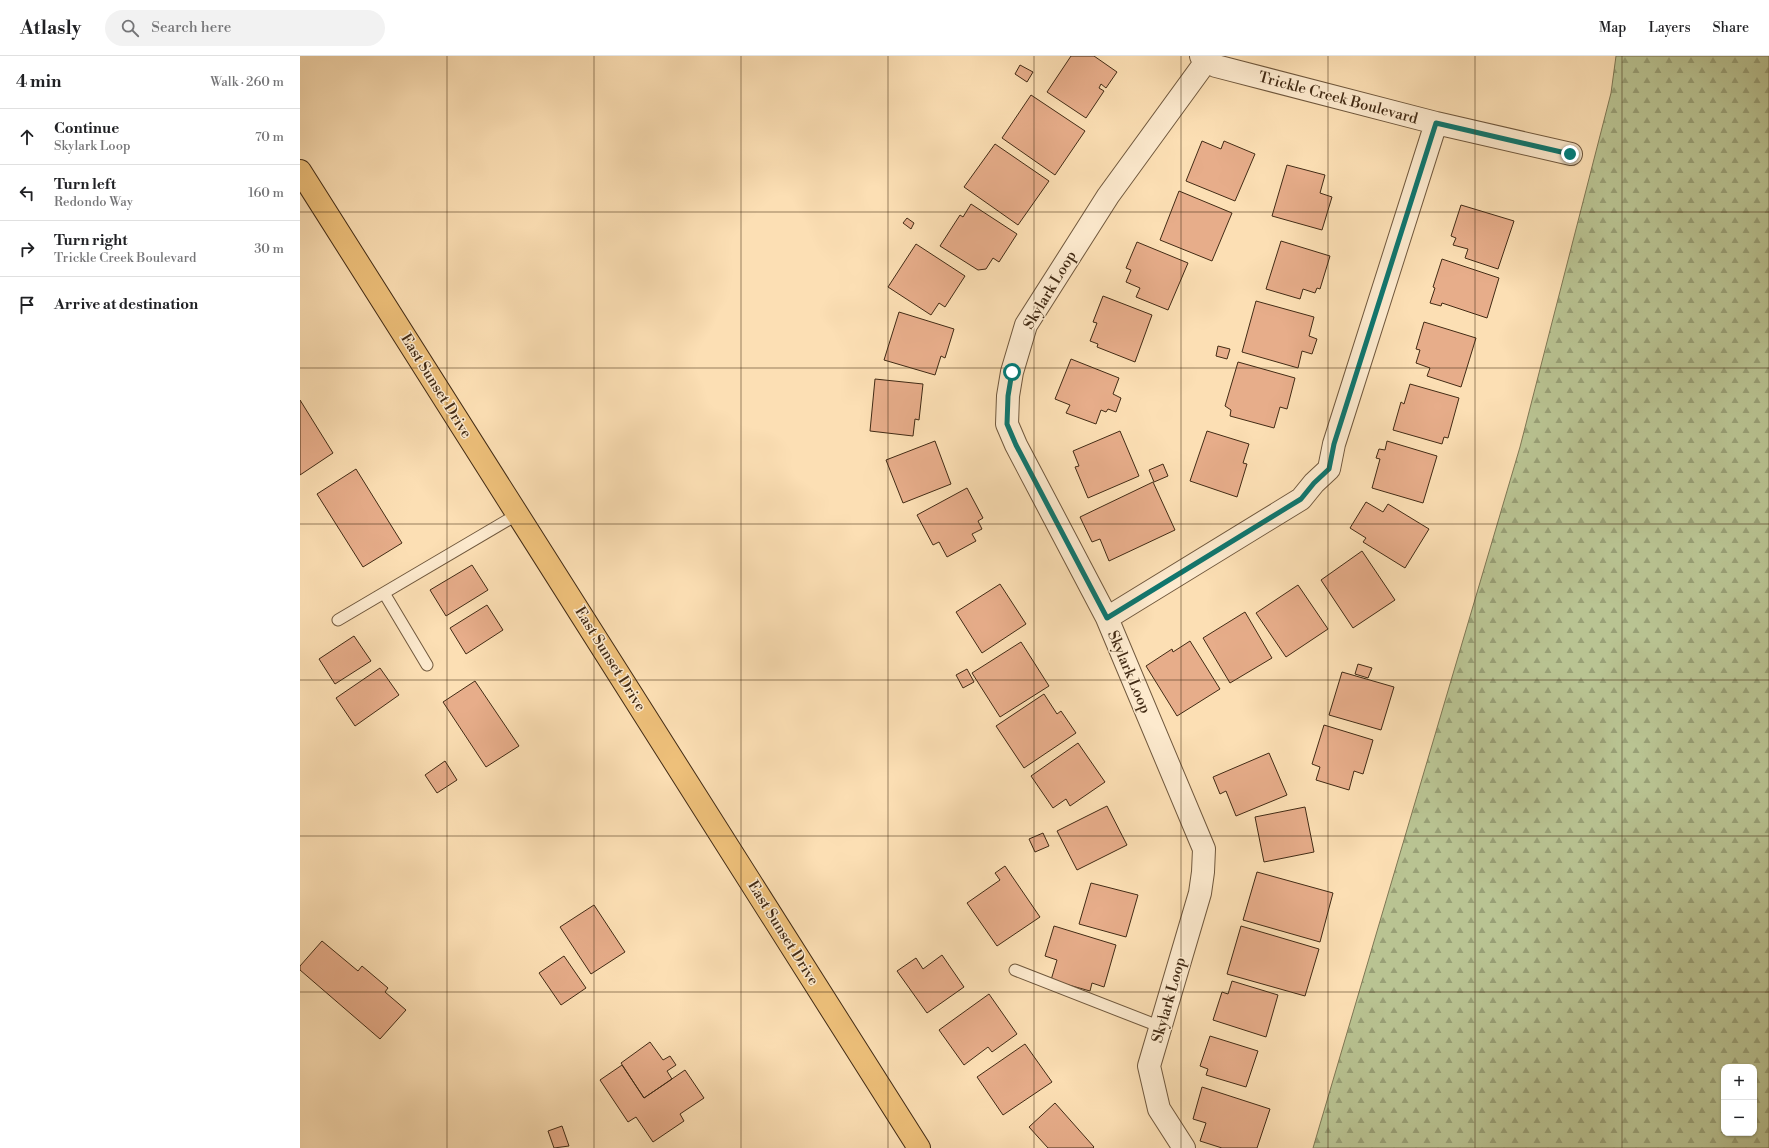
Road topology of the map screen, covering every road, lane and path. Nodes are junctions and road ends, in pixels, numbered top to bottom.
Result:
1 (1204, 58) edge
2 (1436, 123) junction
3 (1570, 154) dead end
4 (300, 171) edge
5 (518, 514) junction
6 (384, 592) junction
7 (1107, 618) junction
8 (338, 620) dead end
9 (427, 665) dead end
10 (1015, 970) dead end
11 (1161, 1027) junction
12 (919, 1148) edge
13 (1184, 1148) edge

1 - 2 street, Trickle Creek Boulevard
1 - 7 street, Skylark Loop
2 - 3 street, Trickle Creek Boulevard
2 - 7 street
4 - 5 main road, East Sunset Drive
5 - 6 lane
5 - 12 main road, East Sunset Drive
6 - 8 lane
6 - 9 lane
7 - 11 street, Skylark Loop
10 - 11 lane
11 - 13 street, Skylark Loop

